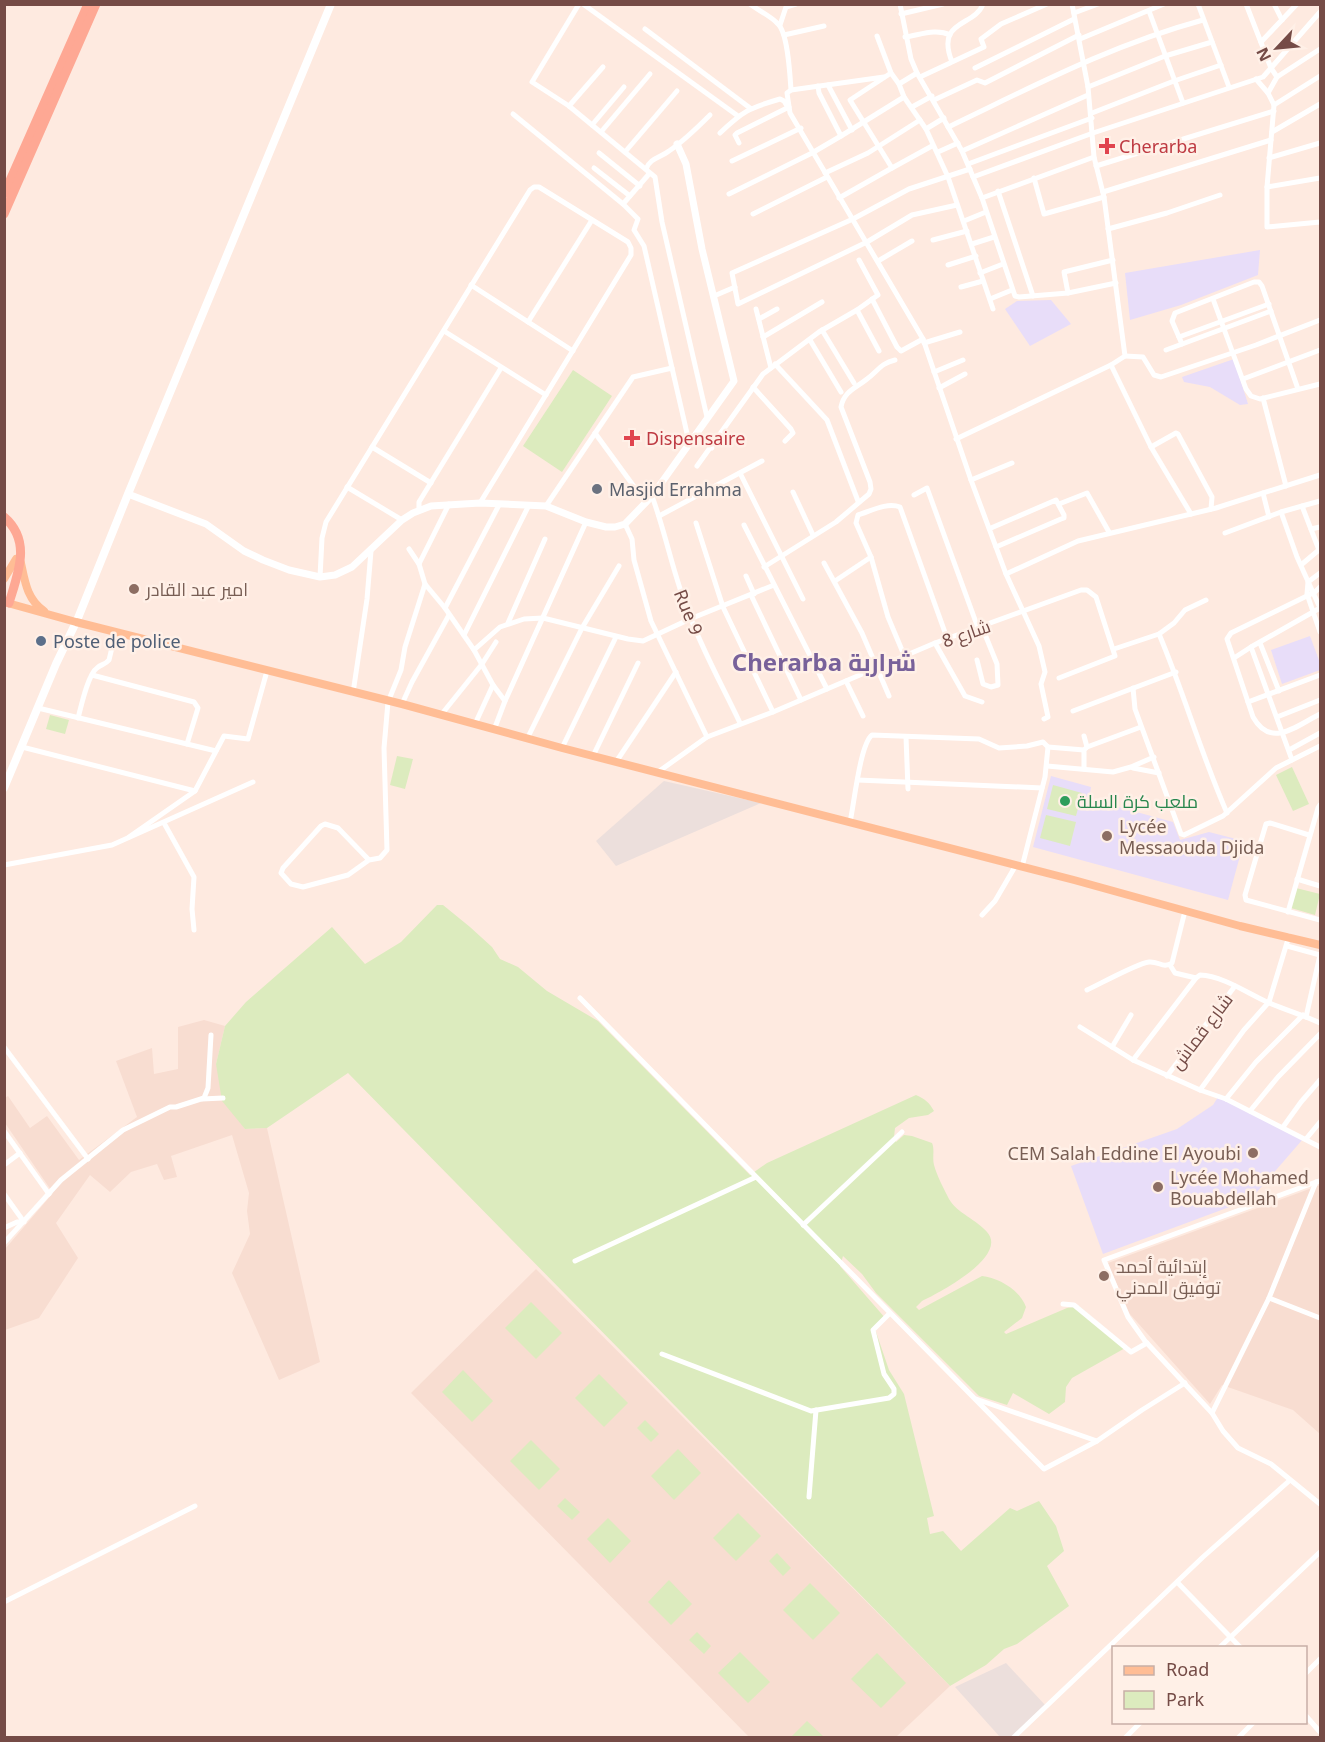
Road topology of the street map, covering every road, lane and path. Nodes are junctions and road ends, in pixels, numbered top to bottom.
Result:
1 (87, 4) edge
2 (96, 4) edge
3 (331, 4) edge
4 (581, 4) edge
5 (750, 4) edge
6 (796, 4) edge
7 (900, 4) edge
8 (943, 4) edge
9 (983, 4) edge
10 (1047, 4) edge
11 (1072, 4) edge
12 (1098, 4) edge
13 (1164, 4) edge
14 (1198, 4) edge
15 (1246, 4) edge
16 (1274, 4) edge
17 (1297, 4) edge
18 (786, 6) edge
19 (1149, 11) junction
20 (1320, 12) edge
21 (901, 14) junction
22 (1074, 16) junction
23 (1203, 20) junction
24 (1282, 20) junction
25 (780, 25) junction
26 (824, 26) dead end
27 (645, 29) dead end
28 (1157, 33) junction
29 (784, 35) junction
30 (950, 35) junction
31 (877, 36) dead end
32 (1080, 37) junction
33 (905, 38) junction
34 (1212, 42) junction
35 (1261, 42) junction
36 (1320, 50) edge
37 (1165, 56) junction
38 (1084, 61) junction
39 (950, 63) dead end
40 (1221, 65) junction
41 (603, 67) dead end
42 (975, 68) dead end
43 (1271, 68) junction
44 (650, 74) dead end
45 (890, 75) junction
46 (918, 75) junction
47 (1320, 76) edge
48 (1277, 77) junction
49 (1256, 79) junction
50 (1174, 81) junction
51 (899, 84) junction
52 (828, 85) junction
53 (818, 86) junction
54 (624, 87) dead end
55 (1088, 87) junction
56 (1229, 87) junction
57 (791, 90) junction
58 (678, 91) dead end
59 (1268, 93) junction
60 (1088, 95) junction
61 (904, 97) junction
62 (933, 98) junction
63 (1182, 103) junction
64 (1320, 104) edge
65 (569, 106) junction
66 (912, 107) junction
67 (750, 108) junction
68 (788, 108) junction
69 (1274, 108) junction
70 (513, 114) dead end
71 (710, 115) dead end
72 (738, 116) junction
73 (1092, 116) junction
74 (944, 118) junction
75 (920, 120) junction
76 (864, 123) junction
77 (592, 125) junction
78 (948, 127) junction
79 (801, 128) junction
80 (926, 129) junction
81 (852, 130) junction
82 (601, 132) junction
83 (1272, 132) junction
84 (720, 133) dead end
85 (1093, 133) junction
86 (840, 136) junction
87 (1271, 140) junction
88 (739, 143) dead end
89 (958, 143) junction
90 (1320, 143) edge
91 (677, 144) junction
92 (878, 146) junction
93 (932, 146) junction
94 (963, 151) junction
95 (625, 152) junction
96 (938, 152) junction
97 (599, 153) dead end
98 (812, 153) junction
99 (1094, 158) junction
100 (1269, 158) junction
101 (732, 161) dead end
102 (969, 166) junction
103 (1096, 166) junction
104 (594, 168) dead end
105 (892, 168) junction
106 (647, 171) junction
107 (826, 175) junction
108 (948, 177) junction
109 (973, 177) junction
110 (1034, 178) junction
111 (1320, 178) edge
112 (640, 186) junction
113 (1267, 187) junction
114 (998, 191) junction
115 (4, 194) edge
116 (729, 194) dead end
117 (1104, 195) junction
118 (1220, 195) dead end
119 (630, 196) junction
120 (839, 198) junction
121 (982, 198) junction
122 (623, 204) junction
123 (957, 205) junction
124 (986, 212) junction
125 (4, 214) edge
126 (753, 214) dead end
127 (853, 219) junction
128 (592, 220) junction
129 (964, 221) junction
130 (1320, 222) edge
131 (1108, 229) junction
132 (967, 231) junction
133 (994, 237) junction
134 (933, 240) dead end
135 (912, 241) dead end
136 (867, 242) junction
137 (972, 244) junction
138 (644, 246) junction
139 (631, 248) junction
140 (976, 256) junction
141 (859, 260) dead end
142 (1113, 260) junction
143 (878, 261) junction
144 (1003, 264) junction
145 (948, 265) dead end
146 (980, 273) junction
147 (885, 274) junction
148 (983, 281) junction
149 (872, 282) junction
150 (1116, 283) junction
151 (471, 285) junction
152 (735, 287) junction
153 (961, 287) dead end
154 (1012, 291) junction
155 (1068, 293) junction
156 (714, 296) junction
157 (1034, 296) junction
158 (872, 298) junction
159 (990, 299) junction
160 (1213, 299) junction
161 (822, 302) dead end
162 (1269, 304) junction
163 (756, 309) dead end
164 (777, 309) dead end
165 (993, 309) dead end
166 (857, 310) junction
167 (1271, 311) junction
168 (759, 319) junction
169 (1320, 320) edge
170 (528, 322) junction
171 (1221, 322) junction
172 (1224, 328) junction
173 (822, 330) junction
174 (444, 331) junction
175 (960, 332) dead end
176 (1280, 336) junction
177 (763, 337) junction
178 (810, 340) junction
179 (1181, 340) junction
180 (924, 341) junction
181 (1320, 350) edge
182 (573, 351) junction
183 (879, 351) dead end
184 (1166, 351) dead end
185 (1233, 353) junction
186 (1125, 357) junction
187 (895, 360) dead end
188 (963, 360) dead end
189 (1289, 362) junction
190 (1111, 365) junction
191 (773, 366) junction
192 (501, 368) junction
193 (672, 368) junction
194 (934, 372) junction
195 (965, 374) dead end
196 (1243, 379) junction
197 (854, 383) dead end
198 (1320, 384) edge
199 (753, 387) junction
200 (939, 388) junction
201 (1298, 389) junction
202 (841, 392) dead end
203 (546, 396) junction
204 (1263, 398) junction
205 (707, 417) junction
206 (595, 433) junction
207 (695, 434) junction
208 (956, 439) junction
209 (785, 441) dead end
210 (689, 442) junction
211 (372, 447) junction
212 (1151, 447) junction
213 (712, 448) junction
214 (762, 462) dead end
215 (1012, 463) dead end
216 (698, 466) dead end
217 (740, 473) junction
218 (1320, 475) edge
219 (971, 480) junction
220 (430, 483) junction
221 (1287, 486) junction
222 (347, 487) junction
223 (793, 492) dead end
224 (128, 494) junction
225 (1263, 494) junction
226 (914, 495) dead end
227 (652, 496) junction
228 (858, 501) junction
229 (1320, 501) edge
230 (480, 503) junction
231 (646, 503) junction
232 (449, 504) junction
233 (1059, 504) junction
234 (499, 505) junction
235 (529, 505) junction
236 (546, 506) junction
237 (1302, 506) junction
238 (1211, 509) junction
239 (419, 510) junction
240 (1281, 512) junction
241 (1191, 514) junction
242 (4, 516) edge
243 (659, 516) junction
244 (1269, 517) junction
245 (402, 520) junction
246 (586, 522) junction
247 (696, 523) dead end
248 (625, 524) junction
249 (4, 525) edge
250 (744, 525) dead end
251 (1320, 526) edge
252 (991, 528) junction
253 (1311, 529) junction
254 (1109, 532) junction
255 (1225, 533) dead end
256 (813, 535) junction
257 (545, 539) dead end
258 (996, 547) junction
259 (409, 549) dead end
260 (1320, 550) edge
261 (371, 551) junction
262 (781, 556) junction
263 (871, 556) junction
264 (19, 561) junction
265 (824, 563) dead end
266 (419, 564) junction
267 (1301, 565) junction
268 (619, 566) dead end
269 (764, 567) junction
270 (1320, 573) edge
271 (1006, 574) junction
272 (746, 576) dead end
273 (320, 577) junction
274 (4, 579) edge
275 (835, 581) junction
276 (1308, 582) junction
277 (425, 584) junction
278 (774, 585) junction
279 (1320, 587) edge
280 (1315, 592) junction
281 (1307, 594) junction
282 (752, 595) junction
283 (802, 599) dead end
284 (1206, 600) dead end
285 (6, 601) edge
286 (723, 607) junction
287 (445, 608) junction
288 (1320, 608) edge
289 (1313, 611) junction
290 (1024, 612) junction
291 (49, 614) junction
292 (449, 615) junction
293 (543, 618) junction
294 (690, 619) junction
295 (76, 622) junction
296 (508, 623) junction
297 (1319, 623) edge
298 (582, 628) junction
299 (980, 628) junction
300 (116, 632) junction
301 (1320, 632) edge
302 (1159, 634) junction
303 (464, 635) junction
304 (657, 636) junction
305 (615, 637) junction
306 (947, 638) junction
307 (496, 642) dead end
308 (935, 643) junction
309 (1260, 643) junction
310 (1251, 646) junction
311 (1114, 649) junction
312 (474, 650) junction
313 (904, 655) junction
314 (1234, 658) junction
315 (977, 660) dead end
316 (638, 663) dead end
317 (482, 664) junction
318 (877, 668) junction
319 (267, 671) junction
320 (676, 672) junction
321 (1176, 672) junction
322 (92, 675) junction
323 (1320, 675) edge
324 (1059, 678) dead end
325 (846, 681) junction
326 (493, 685) junction
327 (1133, 688) junction
328 (828, 689) junction
329 (1279, 691) junction
330 (353, 693) junction
331 (1269, 695) junction
332 (889, 696) dead end
333 (801, 700) junction
334 (1320, 700) edge
335 (505, 701) junction
336 (388, 702) junction
337 (982, 702) dead end
338 (1248, 702) junction
339 (402, 704) junction
340 (38, 708) junction
341 (1073, 711) dead end
342 (773, 712) junction
343 (1320, 714) edge
344 (441, 715) junction
345 (863, 717) dead end
346 (1277, 717) junction
347 (78, 718) junction
348 (1044, 719) dead end
349 (740, 723) junction
350 (475, 724) junction
351 (1141, 727) junction
352 (494, 730) junction
353 (1282, 733) junction
354 (1320, 733) edge
355 (1084, 736) dead end
356 (707, 737) junction
357 (906, 737) junction
358 (527, 739) junction
359 (187, 744) junction
360 (1320, 746) edge
361 (22, 747) junction
362 (1048, 747) junction
363 (562, 748) junction
364 (1086, 749) junction
365 (1289, 750) junction
366 (216, 751) junction
367 (593, 756) junction
368 (1154, 757) junction
369 (1292, 760) junction
370 (616, 762) junction
371 (1047, 766) junction
372 (1131, 767) junction
373 (1084, 769) junction
374 (658, 772) junction
375 (1159, 773) junction
376 (858, 780) junction
377 (909, 781) junction
378 (253, 782) dead end
379 (4, 788) edge
380 (1042, 788) junction
381 (908, 789) dead end
382 (195, 791) junction
383 (1320, 805) edge
384 (1227, 813) junction
385 (850, 822) junction
386 (164, 823) junction
387 (1309, 835) junction
388 (120, 843) junction
389 (369, 860) junction
390 (4, 865) edge
391 (1019, 866) junction
392 (1297, 879) junction
393 (1320, 886) edge
394 (1185, 911) junction
395 (1288, 912) junction
396 (982, 915) dead end
397 (1320, 921) edge
398 (194, 930) dead end
399 (1289, 936) junction
400 (1320, 945) edge
401 (1287, 946) junction
402 (1170, 965) junction
403 (1196, 978) junction
404 (1235, 986) junction
405 (1087, 990) dead end
406 (580, 998) dead end
407 (1269, 1002) junction
408 (1131, 1015) dead end
409 (1305, 1016) junction
410 (1320, 1023) edge
411 (1080, 1027) dead end
412 (1320, 1034) edge
413 (211, 1035) dead end
414 (4, 1047) edge
415 (1112, 1047) junction
416 (1133, 1060) junction
417 (1167, 1076) junction
418 (1320, 1080) edge
419 (1200, 1090) junction
420 (223, 1098) dead end
421 (1226, 1099) junction
422 (200, 1100) junction
423 (1250, 1111) junction
424 (1320, 1122) edge
425 (1283, 1127) junction
426 (4, 1131) edge
427 (902, 1132) dead end
428 (1306, 1139) junction
429 (1320, 1146) edge
430 (20, 1153) junction
431 (88, 1159) junction
432 (4, 1165) edge
433 (756, 1177) junction
434 (1318, 1182) edge
435 (4, 1194) edge
436 (49, 1194) junction
437 (24, 1222) junction
438 (803, 1225) junction
439 (4, 1228) edge
440 (4, 1243) edge
441 (575, 1261) dead end
442 (1269, 1298) junction
443 (1063, 1304) dead end
444 (890, 1313) junction
445 (1320, 1318) edge
446 (1147, 1343) junction
447 (662, 1354) dead end
448 (1185, 1383) junction
449 (974, 1399) junction
450 (816, 1410) junction
451 (1212, 1413) junction
452 (1097, 1441) junction
453 (1289, 1481) junction
454 (808, 1497) dead end
455 (1320, 1504) edge
456 (195, 1506) dead end
457 (1320, 1552) edge
458 (1177, 1582) junction
459 (4, 1602) edge
460 (1231, 1636) junction
461 (1220, 1646) edge
462 (1240, 1646) edge
463 (1320, 1659) edge
464 (1307, 1671) edge
465 (1307, 1718) edge
466 (1139, 1724) edge
467 (1252, 1724) edge
468 (1320, 1732) edge
469 (1012, 1737) edge
470 (1125, 1737) edge
471 (1238, 1737) edge

1 - 115 highway
2 - 125 highway
3 - 224 main road
4 - 65 street
4 - 72 street
5 - 25 street
6 - 18 street
7 - 21 street
8 - 21 street
9 - 30 street
10 - 30 street
11 - 22 street
12 - 22 street
13 - 19 street
14 - 23 street
15 - 35 street
16 - 24 street
17 - 24 street
18 - 25 street
19 - 28 street
19 - 32 street
20 - 43 street
21 - 33 street
22 - 32 street
22 - 42 street
23 - 28 street
23 - 34 street
24 - 35 street
25 - 29 street
26 - 29 street
27 - 67 street
28 - 37 street
28 - 38 street
29 - 57 street
30 - 33 street
31 - 45 street
32 - 38 street
32 - 62 street
33 - 46 street
34 - 37 street
34 - 40 street
35 - 43 street
36 - 48 street
37 - 50 street
37 - 55 street
38 - 55 street
38 - 78 street
39 - 46 street
40 - 50 street
40 - 56 street
41 - 65 street
43 - 48 street
43 - 49 street
44 - 82 street
45 - 51 street
45 - 52 street
45 - 76 street
46 - 51 street
46 - 62 street
47 - 69 street
48 - 59 street
49 - 56 street
49 - 59 street
50 - 63 street
50 - 73 street
51 - 61 street
52 - 53 street
52 - 81 street
53 - 57 street
53 - 86 street
54 - 77 street
55 - 60 street
56 - 63 street
57 - 68 street
58 - 95 street
59 - 69 street
60 - 73 street
60 - 94 street
61 - 66 street
61 - 76 street
62 - 66 street
62 - 74 street
63 - 85 street
64 - 83 street
65 - 77 street
66 - 75 street
67 - 68 street
67 - 72 street
68 - 79 street
68 - 88 street
69 - 83 street
69 - 103 street
70 - 122 street
71 - 91 street
72 - 84 street
73 - 85 street
73 - 102 street
74 - 78 street
74 - 80 street
75 - 80 street
75 - 92 street
76 - 81 street
76 - 92 street
77 - 82 street
78 - 89 street
79 - 98 street
79 - 101 street
80 - 93 street
81 - 86 street
82 - 95 street
83 - 87 street
85 - 99 street
85 - 109 street
86 - 98 street
87 - 100 street
87 - 117 street
89 - 94 street
89 - 96 street
90 - 100 street
91 - 106 street
91 - 156 street
92 - 105 street
92 - 107 street
93 - 96 street
93 - 105 street
94 - 102 street
95 - 106 street
96 - 108 street
97 - 112 street
98 - 107 street
98 - 116 street
99 - 103 street
99 - 110 street
100 - 113 street
102 - 108 street
102 - 109 street
103 - 117 street
104 - 119 street
105 - 120 street
106 - 112 street
106 - 205 street
107 - 120 street
107 - 126 street
108 - 123 street
108 - 127 street
109 - 121 street
110 - 114 street
110 - 117 street
111 - 113 street
112 - 119 street
113 - 130 street
114 - 121 street
114 - 157 street
117 - 131 street
118 - 131 street
119 - 122 street
120 - 127 street
121 - 124 street
122 - 138 street
123 - 129 street
123 - 136 street
124 - 129 street
124 - 133 street
127 - 136 street
127 - 152 street
128 - 139 street
128 - 151 street
128 - 170 street
129 - 132 street
131 - 142 street
132 - 134 street
132 - 137 street
133 - 137 street
133 - 144 street
135 - 143 street
136 - 143 street
136 - 152 street
137 - 140 street
138 - 139 street
138 - 193 street
139 - 182 street
140 - 145 street
140 - 146 street
141 - 149 street
142 - 150 street
142 - 155 street
143 - 147 street
144 - 146 street
144 - 154 street
146 - 148 street
147 - 149 street
147 - 180 street
148 - 153 street
148 - 159 street
149 - 158 street
150 - 155 street
150 - 186 street
151 - 170 street
151 - 174 street
152 - 156 street
154 - 157 street
154 - 159 street
155 - 157 street
156 - 205 street
158 - 166 street
158 - 180 street
159 - 165 street
160 - 162 street
160 - 171 street
160 - 179 street
161 - 177 street
162 - 167 street
162 - 171 street
163 - 168 street
164 - 168 street
166 - 173 street
166 - 183 street
167 - 172 street
167 - 176 street
168 - 177 street
169 - 176 street
170 - 182 street
171 - 172 street
171 - 179 street
172 - 179 street
172 - 185 street
173 - 178 street
173 - 197 street
174 - 192 street
174 - 211 street
175 - 180 street
176 - 185 street
176 - 189 street
177 - 191 street
178 - 191 street
178 - 202 street
179 - 184 street
180 - 194 street
181 - 189 street
182 - 203 street
185 - 186 street
185 - 196 street
186 - 190 street
187 - 228 street
188 - 194 street
189 - 196 street
189 - 201 street
190 - 208 street
190 - 212 street
191 - 199 street
191 - 228 street
192 - 203 street
192 - 220 street
193 - 206 street
193 - 210 street
194 - 200 street
195 - 200 street
196 - 204 street
198 - 201 street
199 - 209 street
199 - 213 street
200 - 208 street
201 - 204 street
203 - 230 street
204 - 221 street
205 - 207 street
206 - 231 street
206 - 236 street
207 - 210 street
207 - 213 street
208 - 219 street
210 - 227 street
211 - 220 street
211 - 222 street
212 - 238 street
212 - 241 street
213 - 216 street
214 - 217 street
215 - 219 street
217 - 243 street
217 - 262 street
218 - 221 street
219 - 252 street
220 - 239 street
221 - 225 street
222 - 245 street
222 - 273 street
223 - 256 street
224 - 273 street
224 - 295 main road
225 - 238 street
225 - 244 street
226 - 299 street
227 - 231 street
227 - 243 street, Rue 9
228 - 256 street
229 - 237 street
230 - 232 street
230 - 234 street
231 - 248 street
232 - 239 street
232 - 266 street
233 - 252 street
233 - 254 street
233 - 258 street
234 - 235 street
234 - 287 street
235 - 236 street
235 - 303 street
236 - 246 street
237 - 240 street
237 - 253 street
238 - 241 street
239 - 245 street
240 - 244 street
240 - 267 street
241 - 254 street
242 - 264 highway
243 - 294 street, Rue 9
244 - 255 street
245 - 261 street
246 - 248 street
246 - 293 street
247 - 286 street
248 - 304 street
249 - 264 highway
250 - 269 street
251 - 253 street
252 - 258 street
253 - 260 street
254 - 271 street
256 - 262 street
257 - 296 street
258 - 271 street
259 - 266 street
260 - 267 street
261 - 273 street
261 - 330 street
262 - 269 street
262 - 283 street
263 - 275 street
263 - 306 street
263 - 313 street
264 - 274 main road
264 - 285 highway
264 - 291 main road
265 - 275 street
266 - 277 street
267 - 276 street
268 - 298 street
269 - 278 street
270 - 276 street
271 - 290 street
272 - 282 street
275 - 318 street
276 - 280 street
276 - 281 street
277 - 287 street
277 - 336 street
278 - 282 street
278 - 328 street
279 - 280 street
280 - 281 street
280 - 288 street
281 - 289 street
281 - 314 street
282 - 286 street
282 - 333 street
284 - 302 street
285 - 291 main road
286 - 294 street
286 - 342 street
287 - 292 street
288 - 289 street
289 - 297 street
289 - 309 street
290 - 299 street, شارع 8
290 - 311 street, شارع 8
290 - 348 street
291 - 295 main road
292 - 303 street
292 - 339 street
293 - 296 street
293 - 298 street
293 - 335 street
294 - 304 street
294 - 349 street, Rue 9
295 - 300 main road
295 - 340 main road
296 - 312 street
297 - 301 street
298 - 305 street
298 - 358 street
299 - 306 street, شارع 8
299 - 315 street
300 - 319 main road
300 - 322 street
302 - 311 street
302 - 321 street
303 - 312 street
304 - 305 street
304 - 320 street
305 - 363 street
306 - 308 street, شارع 8
307 - 317 street
308 - 313 street, شارع 8
308 - 337 street
309 - 310 street
309 - 329 street
310 - 314 street
310 - 331 street
311 - 324 street
312 - 317 street
313 - 318 street, شارع 8
314 - 338 street
316 - 367 street
317 - 326 street
317 - 344 street
318 - 325 street, شارع 8
318 - 332 street
319 - 330 main road
319 - 366 street
320 - 356 street
320 - 370 street
321 - 327 street
321 - 384 street
322 - 347 street
322 - 359 street
323 - 329 street
325 - 328 street, شارع 8
325 - 345 street
326 - 335 street
326 - 350 street
327 - 341 street
327 - 351 street
328 - 333 street, شارع 8
329 - 331 street
330 - 336 main road
331 - 338 street
331 - 346 street
333 - 342 street, شارع 8
334 - 346 street
335 - 352 street
336 - 339 main road
336 - 389 street
338 - 353 street
339 - 344 main road
340 - 347 street
340 - 361 main road
342 - 349 street, شارع 8
343 - 353 street
344 - 350 main road
346 - 353 street
347 - 359 street
349 - 356 street, شارع 8
350 - 352 main road
351 - 364 street
351 - 368 street
352 - 358 main road
353 - 365 street
354 - 365 street
355 - 364 street
356 - 374 street, شارع 8
357 - 362 street
357 - 376 street
357 - 377 street
358 - 363 main road
359 - 366 street
360 - 369 street
361 - 379 main road
361 - 382 street
362 - 364 street
362 - 371 street
363 - 367 main road
364 - 373 street
365 - 369 street
366 - 382 street
367 - 370 main road
368 - 372 street
368 - 375 street
369 - 384 street
370 - 374 main road
371 - 373 street
371 - 380 street
372 - 373 street
372 - 375 street
374 - 385 main road
375 - 384 street
376 - 377 street
376 - 385 street
377 - 380 street
377 - 381 street
378 - 386 street
380 - 391 street
382 - 388 street
383 - 387 street
385 - 391 main road
386 - 388 street
386 - 398 street
387 - 392 street
387 - 395 street
388 - 390 street
389 - 389 street
391 - 394 main road
391 - 396 street
392 - 393 street
392 - 395 street
394 - 399 main road
394 - 402 street
395 - 397 street
399 - 400 main road
399 - 401 street
401 - 407 street
401 - 409 street
402 - 403 street
402 - 405 street
403 - 404 street
403 - 416 street
404 - 407 street
404 - 417 street, شارع قماش
406 - 433 street
407 - 409 street
407 - 419 street
408 - 415 street
409 - 410 street
409 - 421 street
411 - 415 street
412 - 423 street
413 - 422 street
414 - 431 street
415 - 416 street
416 - 417 street
417 - 419 street
418 - 425 street
419 - 421 street
420 - 422 street
421 - 423 street
422 - 431 street
423 - 425 street
424 - 428 street
425 - 428 street
426 - 430 street
427 - 438 street
428 - 429 street
430 - 432 street
430 - 436 street
431 - 436 street
433 - 438 street
433 - 441 street
434 - 442 street
434 - 446 street
435 - 437 street
436 - 437 street
437 - 439 street
437 - 440 street
438 - 444 street
442 - 445 street
442 - 451 street
443 - 446 street
444 - 449 street
444 - 450 street
446 - 448 street
447 - 450 street
448 - 451 street
448 - 452 street
449 - 452 street
449 - 452 street
450 - 454 street
451 - 453 street
453 - 455 street
453 - 458 street
456 - 459 street
457 - 460 street
458 - 460 street
458 - 469 street
460 - 461 street
460 - 462 street
463 - 464 street
465 - 468 street
466 - 470 street
467 - 471 street

